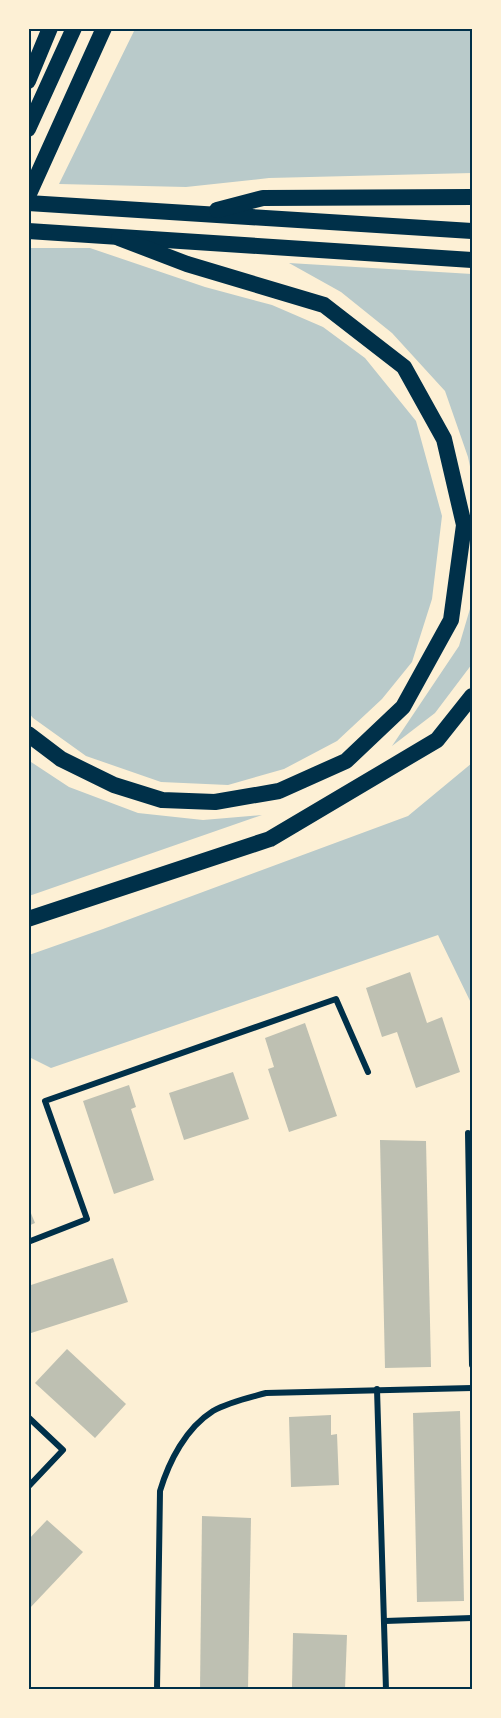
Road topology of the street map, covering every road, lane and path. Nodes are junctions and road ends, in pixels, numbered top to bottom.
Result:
1 (50, 28) edge
2 (74, 28) edge
3 (104, 28) edge
4 (28, 81) edge
5 (28, 97) edge
6 (32, 121) edge
7 (28, 195) edge
8 (472, 197) edge
9 (28, 203) edge
10 (203, 213) junction
11 (28, 231) edge
12 (472, 231) edge
13 (119, 238) junction
14 (472, 260) edge
15 (472, 696) edge
16 (28, 734) edge
17 (28, 919) edge
18 (368, 1072) dead end
19 (468, 1133) dead end
20 (28, 1242) edge
21 (472, 1365) edge
22 (472, 1388) edge
23 (377, 1389) junction
24 (28, 1417) edge
25 (28, 1487) edge
26 (472, 1618) edge
27 (385, 1621) junction
28 (157, 1689) edge
29 (386, 1689) edge

1 - 4 highway
2 - 6 highway
3 - 7 highway
5 - 6 highway
8 - 10 highway
9 - 10 highway
10 - 12 highway
11 - 13 highway
13 - 14 highway
13 - 16 highway
15 - 17 highway
18 - 20 street
19 - 21 street
22 - 23 street
23 - 27 street
23 - 28 street
24 - 25 street
26 - 27 street
27 - 29 street

